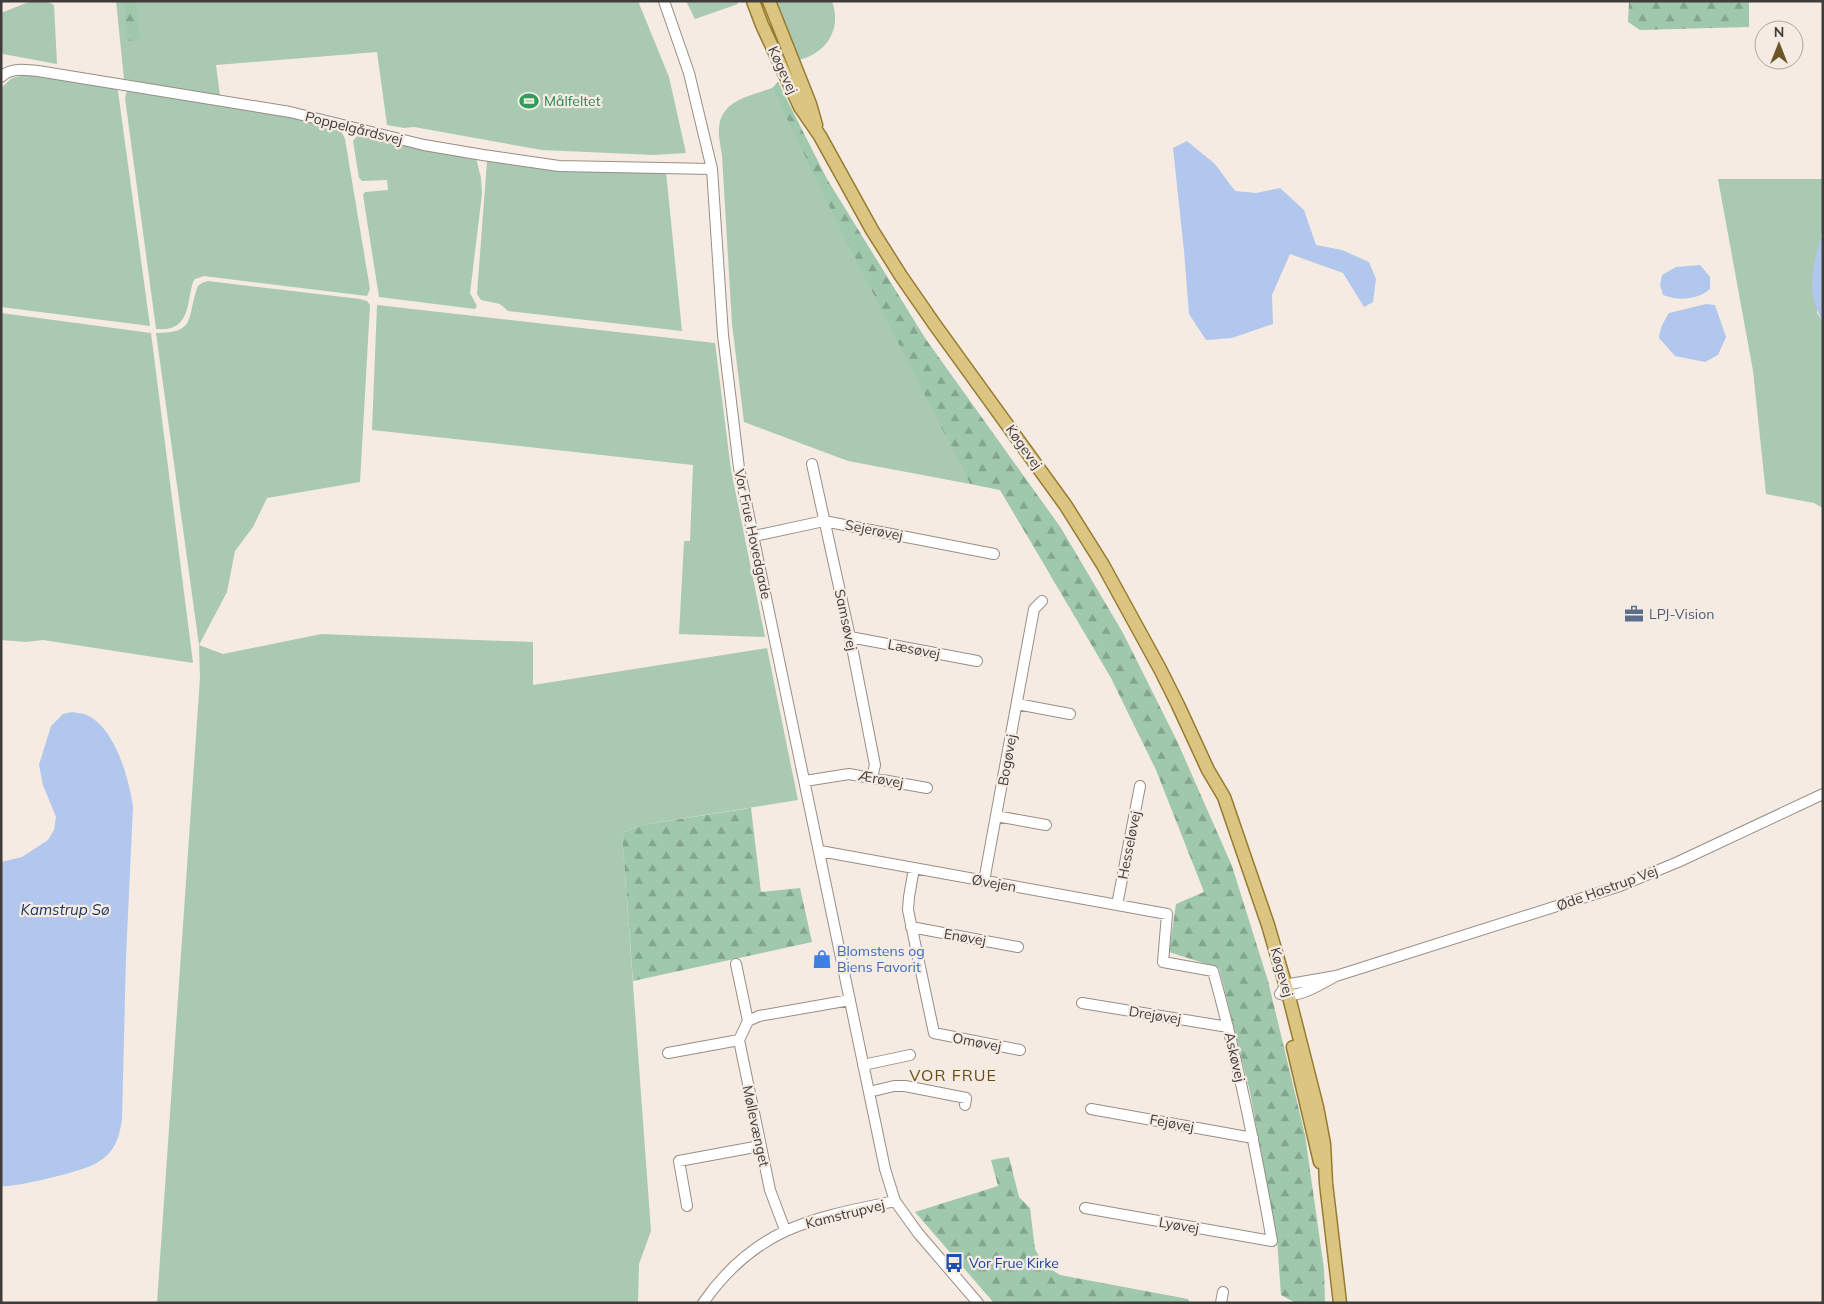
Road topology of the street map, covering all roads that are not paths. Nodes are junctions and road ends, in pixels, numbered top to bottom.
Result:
1 (664, 1) edge
2 (753, 1) edge
3 (769, 1) edge
4 (1, 78) edge
5 (820, 136) junction
6 (712, 169) junction
7 (812, 464) dead end
8 (824, 521) junction
9 (754, 536) junction
10 (994, 554) dead end
11 (1042, 601) dead end
12 (850, 636) junction
13 (977, 661) dead end
14 (1017, 704) junction
15 (1070, 714) dead end
16 (872, 777) junction
17 (805, 782) junction
18 (1140, 786) dead end
19 (927, 788) dead end
20 (1823, 794) edge
21 (996, 816) junction
22 (1046, 825) dead end
23 (820, 851) junction
24 (914, 868) junction
25 (984, 881) junction
26 (1117, 905) junction
27 (1167, 914) joint
28 (911, 927) junction
29 (1018, 947) dead end
30 (736, 964) dead end
31 (1285, 992) junction
32 (850, 1000) junction
33 (1082, 1003) dead end
34 (748, 1022) junction
35 (1228, 1027) junction
36 (739, 1040) junction
37 (1020, 1050) dead end
38 (668, 1053) dead end
39 (910, 1055) dead end
40 (863, 1065) junction
41 (869, 1092) junction
42 (965, 1105) dead end
43 (1091, 1108) dead end
44 (1253, 1138) junction
45 (760, 1146) junction
46 (896, 1201) junction
47 (687, 1206) dead end
48 (1085, 1208) dead end
49 (785, 1230) junction
50 (1272, 1241) joint
51 (1223, 1292) dead end
52 (703, 1303) edge
53 (978, 1303) edge
54 (1220, 1303) edge
55 (1340, 1303) edge

1 - 6 street, Vor Frue Hovedgade
2 - 5 main road, Køgevej
3 - 5 main road, Køgevej
4 - 6 street, Poppelgårdsvej
5 - 31 main road, Køgevej
6 - 9 street, Vor Frue Hovedgade
7 - 8 street, Samsøvej
8 - 9 street, Sejerøvej
8 - 10 street, Sejerøvej
8 - 12 street, Samsøvej
9 - 17 street, Vor Frue Hovedgade
11 - 14 street, Bogøvej
12 - 13 street, Læsøvej
12 - 16 street, Samsøvej
14 - 15 street
14 - 21 street, Bogøvej
16 - 17 street, Ærøvej
16 - 19 street, Ærøvej
17 - 23 street, Vor Frue Hovedgade
18 - 26 street, Hesseløvej
20 - 31 street, Øde Hastrup Vej
21 - 22 street
21 - 25 street, Bogøvej
23 - 24 street, Øvejen
23 - 32 street, Vor Frue Hovedgade
24 - 25 street, Øvejen
24 - 28 street
25 - 26 street, Øvejen
26 - 27 street, Øvejen
27 - 35 street, Askøvej
28 - 29 street, Enøvej
28 - 37 street, Omøvej
30 - 34 street
31 - 55 main road, Køgevej
32 - 34 street
32 - 40 street, Vor Frue Hovedgade
33 - 35 street, Drejøvej
34 - 36 street
35 - 44 street, Askøvej
36 - 38 street
36 - 45 street, Møllevænget
39 - 40 street
40 - 41 street, Vor Frue Hovedgade
41 - 42 street
41 - 46 street, Vor Frue Hovedgade
43 - 44 street, Fejøvej
44 - 50 street, Askøvej
45 - 47 street
45 - 49 street, Møllevænget
46 - 49 street, Kamstrupvej
46 - 53 street, Vor Frue Hovedgade
48 - 50 street, Lyøvej
49 - 52 street, Kamstrupvej
51 - 54 street

